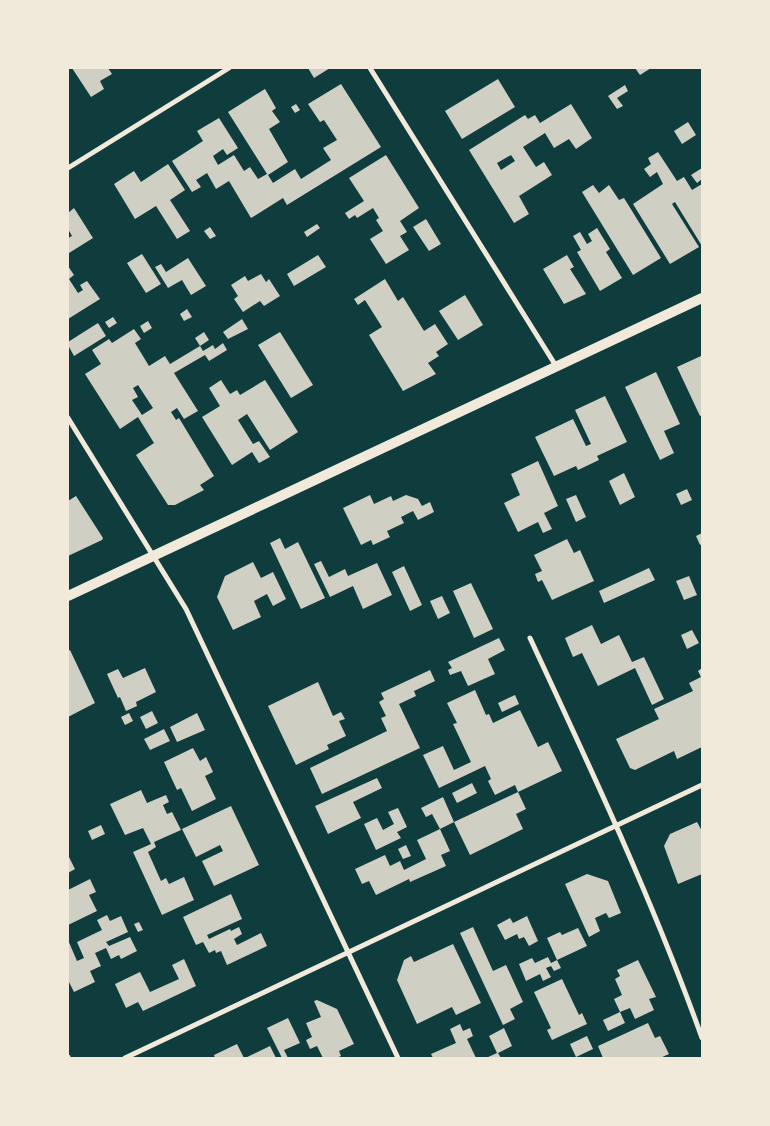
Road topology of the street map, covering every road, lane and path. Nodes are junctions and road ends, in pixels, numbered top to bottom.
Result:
1 (229, 68) edge
2 (370, 68) edge
3 (68, 168) edge
4 (702, 298) edge
5 (556, 367) junction
6 (68, 418) edge
7 (153, 556) junction
8 (68, 596) edge
9 (530, 638) dead end
10 (702, 785) edge
11 (617, 826) junction
12 (348, 953) junction
13 (702, 1038) edge
14 (125, 1058) edge
15 (398, 1058) edge

1 - 3 street
2 - 5 street
4 - 5 main road
5 - 7 main road
6 - 7 street
7 - 8 main road
7 - 12 street
9 - 11 street
10 - 11 street
11 - 12 street
11 - 13 street
12 - 14 street
12 - 15 street

